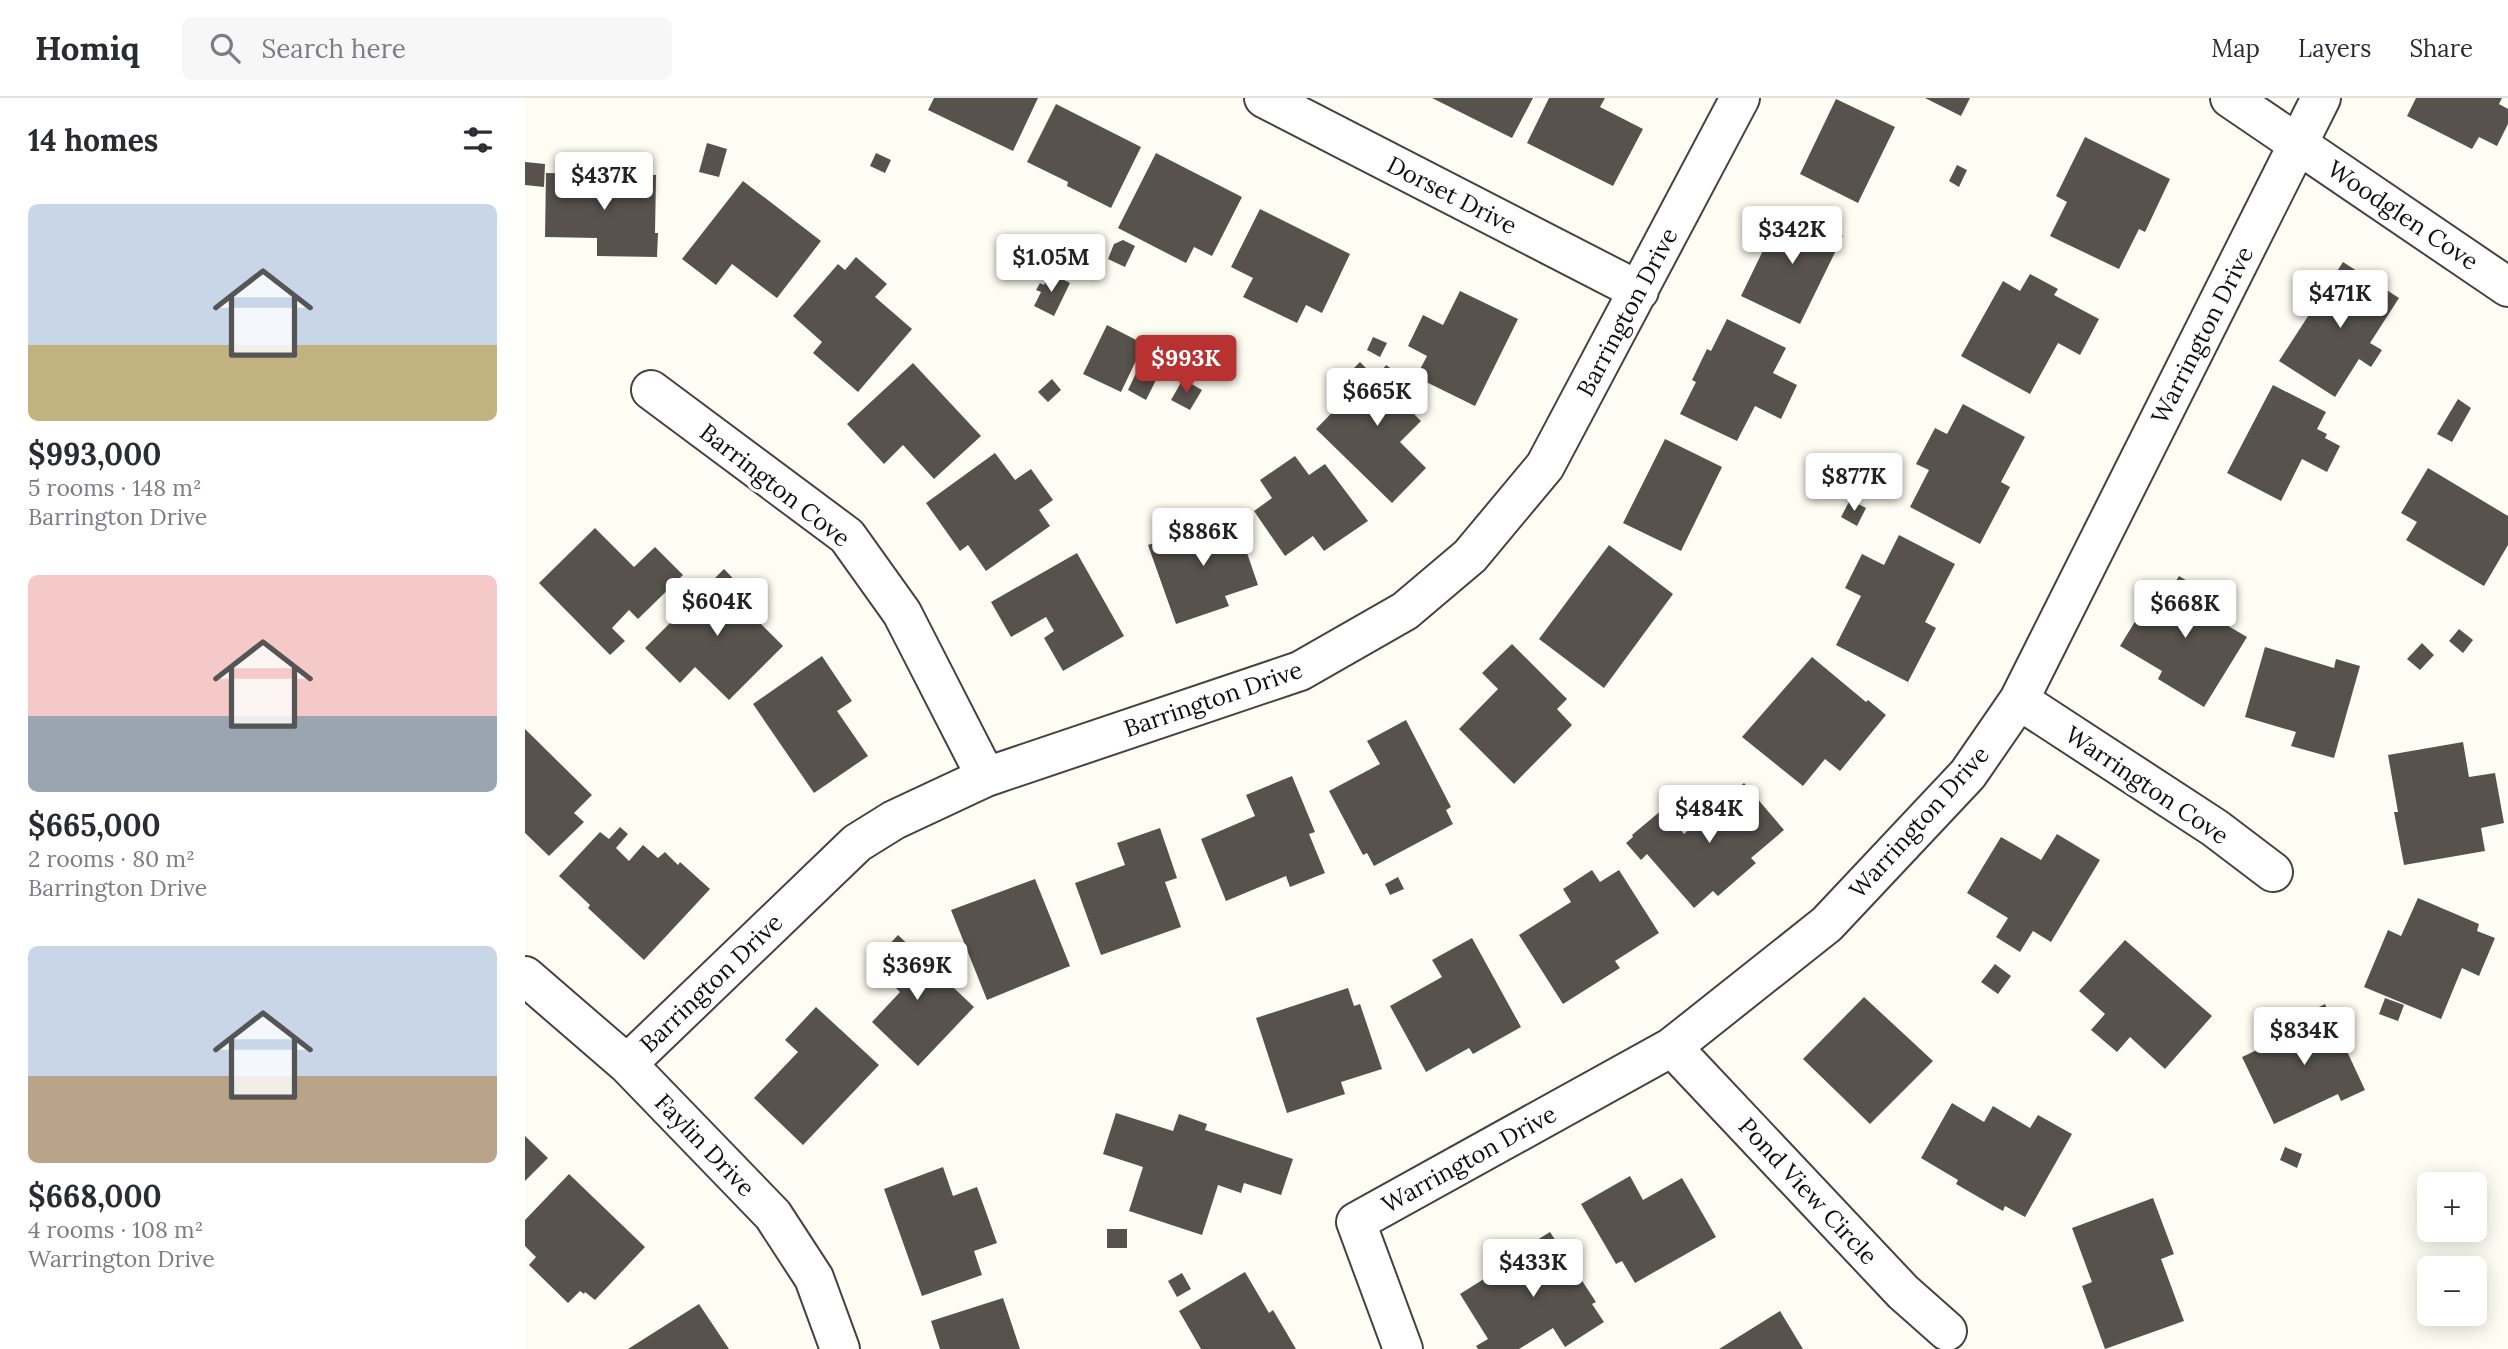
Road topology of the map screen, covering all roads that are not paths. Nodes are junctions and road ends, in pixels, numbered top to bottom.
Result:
1 (1264, 98) edge
2 (1741, 98) edge
3 (2230, 98) edge
4 (2321, 98) edge
5 (2298, 143) junction
6 (2508, 287) edge
7 (1639, 291) junction
8 (651, 390) dead end
9 (2019, 700) junction
10 (986, 777) junction
11 (2273, 872) dead end
12 (525, 976) edge
13 (1672, 1046) junction
14 (628, 1064) junction
15 (1947, 1331) dead end
16 (840, 1349) edge
17 (1403, 1349) edge

1 - 7 street, Dorset Drive
2 - 7 street, Barrington Drive
3 - 5 street, Woodglen Cove
4 - 5 street, Warrington Drive
5 - 6 street, Woodglen Cove
5 - 9 street, Warrington Drive
7 - 10 street, Barrington Drive
8 - 10 street, Barrington Cove
9 - 11 street, Warrington Cove
9 - 13 street, Warrington Drive
10 - 14 street, Barrington Drive
12 - 14 street, Faylin Drive
13 - 15 street, Pond View Circle
13 - 17 street, Warrington Drive
14 - 16 street, Faylin Drive

